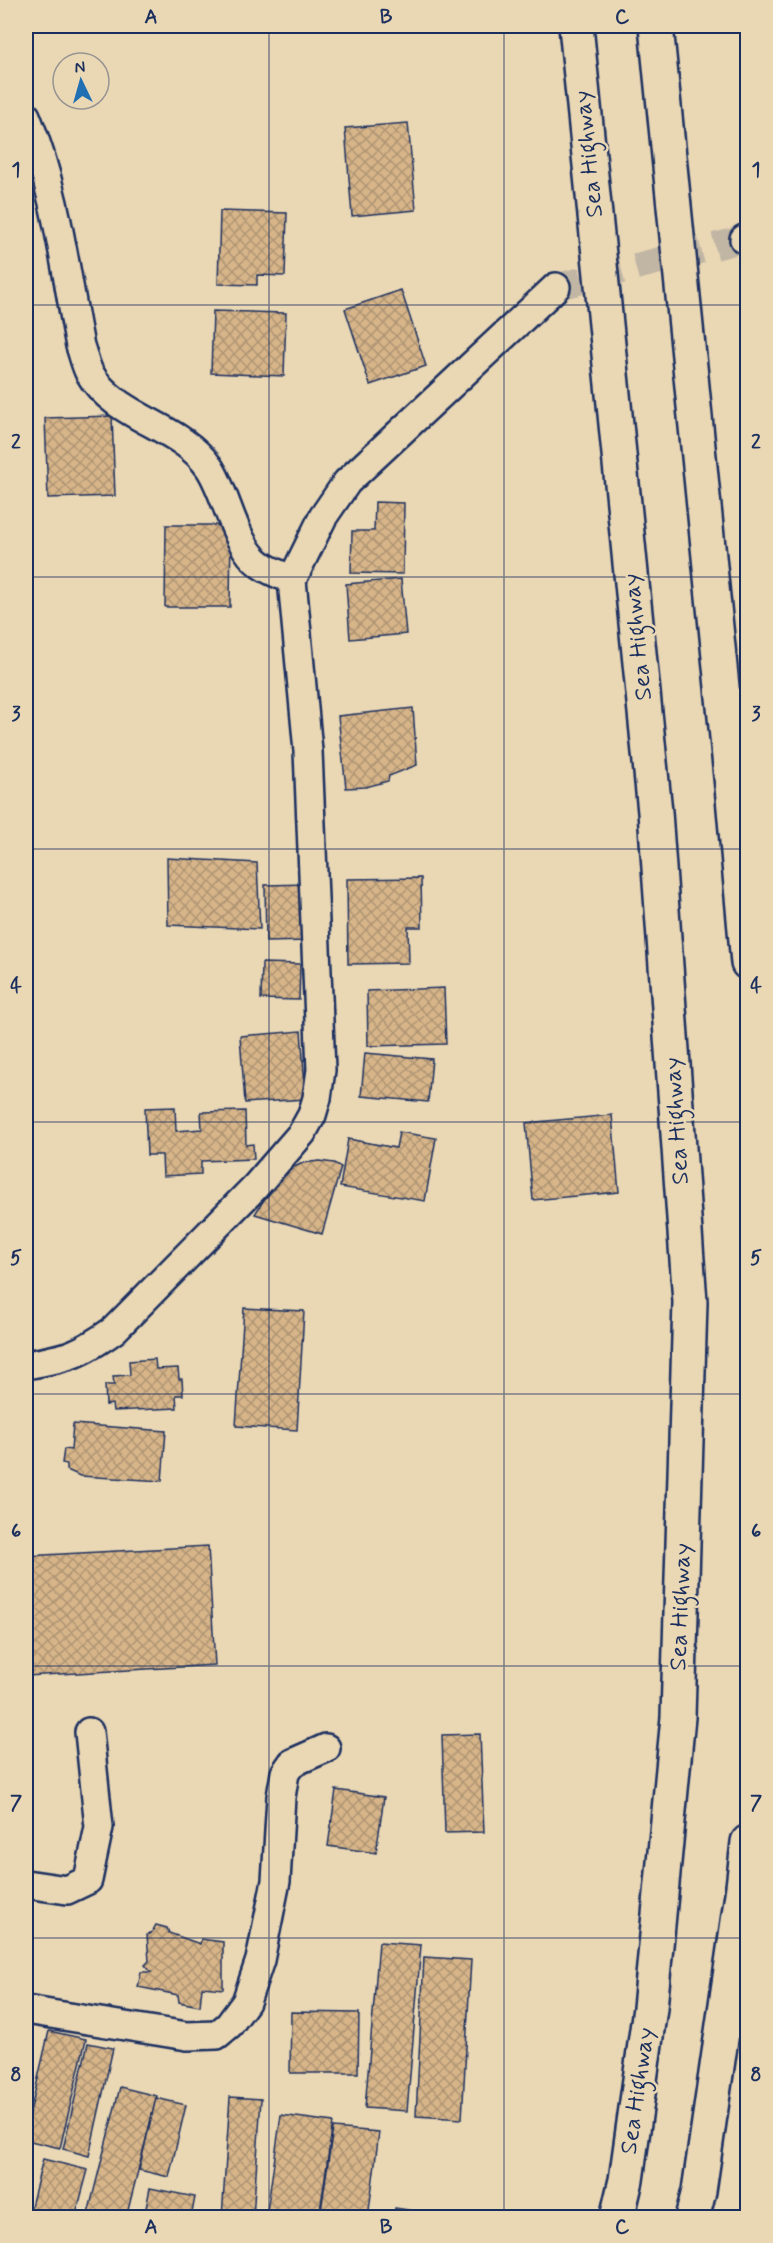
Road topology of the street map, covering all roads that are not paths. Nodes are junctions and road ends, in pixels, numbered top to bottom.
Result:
1 (576, 26) edge
2 (656, 26) edge
3 (26, 116) edge
4 (556, 287) tunnel mouth
5 (292, 580) junction
6 (747, 963) edge
7 (26, 1365) edge
8 (89, 1732) dead end
9 (326, 1748) dead end
10 (747, 1842) edge
11 (26, 1884) edge
12 (26, 2010) edge
13 (617, 2217) edge
14 (692, 2217) edge

1 - 13 highway, Sea Highway
2 - 6 highway
3 - 5 street
4 - 5 street
5 - 7 street
8 - 11 street
9 - 12 street
10 - 14 highway

